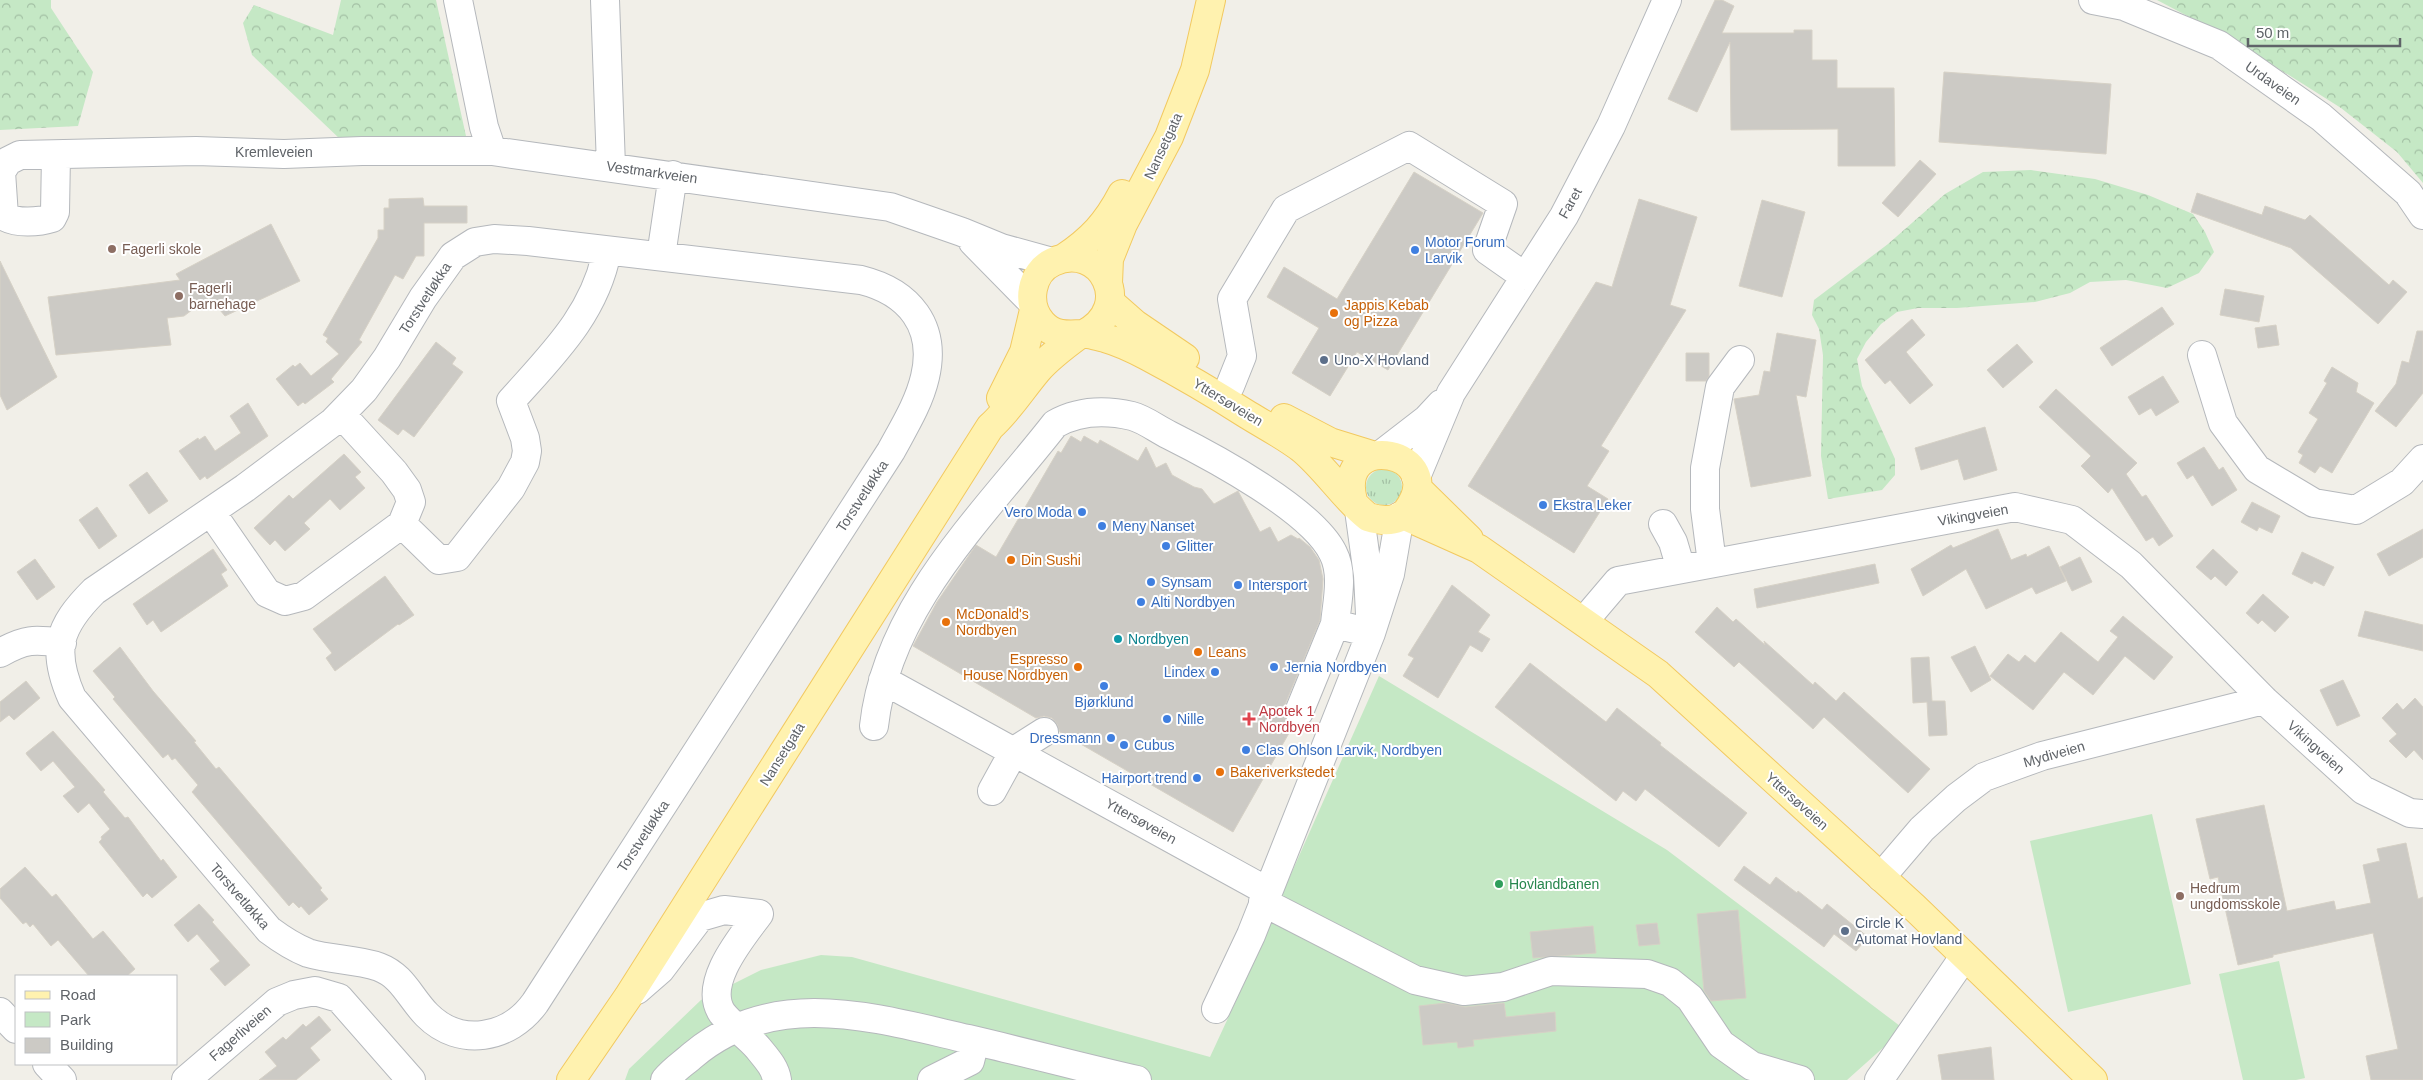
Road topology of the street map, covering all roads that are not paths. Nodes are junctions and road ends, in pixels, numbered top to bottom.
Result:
1 (458, 0) edge
2 (605, 0) edge
3 (1667, 0) edge
4 (2093, 0) edge
5 (1211, 2) edge
6 (492, 151) junction
7 (56, 154) dead end
8 (611, 166) junction
9 (673, 175) junction
10 (2423, 215) edge
11 (962, 232) junction
12 (607, 251) junction
13 (662, 256) junction
14 (1058, 260) junction
15 (1524, 276) junction
16 (1109, 292) junction
17 (1033, 306) junction
18 (1081, 334) junction
19 (2202, 355) dead end
20 (1740, 360) dead end
21 (1230, 386) junction
22 (1451, 394) junction
23 (341, 414) junction
24 (990, 428) junction
25 (1378, 454) junction
26 (2423, 459) edge
27 (1417, 483) junction
28 (1356, 505) junction
29 (211, 512) junction
30 (1402, 515) junction
31 (402, 524) junction
32 (1663, 524) dead end
33 (1479, 549) junction
34 (1712, 563) junction
35 (1681, 569) junction
36 (1584, 621) junction
37 (1335, 624) junction
38 (1371, 633) junction
39 (62, 643) junction
40 (0, 653) edge
41 (883, 680) junction
42 (2264, 700) junction
43 (1299, 712) dead end
44 (874, 726) dead end
45 (1044, 732) dead end
46 (1014, 752) junction
47 (992, 791) dead end
48 (2423, 814) edge
49 (1880, 877) junction
50 (1265, 897) junction
51 (1964, 956) junction
52 (628, 997) junction
53 (1216, 1009) dead end
54 (736, 1028) junction
55 (975, 1041) junction
56 (48, 1065) edge
57 (1760, 1073) edge
58 (62, 1080) edge
59 (186, 1080) edge
60 (411, 1080) edge
61 (571, 1080) edge
62 (665, 1080) edge
63 (777, 1080) edge
64 (932, 1080) edge
65 (1137, 1080) edge
66 (1800, 1080) edge
67 (1879, 1080) edge
68 (2093, 1080) edge

1 - 6 street
2 - 8 street
3 - 15 street, Faret
4 - 10 street, Urdaveien
5 - 14 main road, Nansetgata
5 - 16 main road, Nansetgata
6 - 7 street, Kremleveien
6 - 8 street, Vestmarkveien
8 - 9 street, Vestmarkveien
9 - 11 street, Vestmarkveien
9 - 13 street
11 - 14 street, Vestmarkveien
11 - 17 street, Vestmarkveien
12 - 13 street, Torstvetløkka
12 - 23 street, Torstvetløkka
12 - 31 street
13 - 39 street, Torstvetløkka
14 - 16 main road
14 - 17 main road
15 - 21 street
15 - 22 street, Faret
16 - 18 main road
16 - 21 main road, Yttersøveien
17 - 18 main road
17 - 24 main road, Nansetgata
18 - 24 main road, Nansetgata
18 - 28 main road, Yttersøveien
19 - 26 street
20 - 34 street
21 - 25 main road, Yttersøveien
22 - 25 street, Faret
22 - 27 street, Faret
23 - 29 street, Torstvetløkka
23 - 31 street
24 - 52 main road, Nansetgata
25 - 27 main road
25 - 28 main road
27 - 30 main road
27 - 33 main road, Yttersøveien
28 - 30 main road
28 - 38 street
29 - 31 street
29 - 39 street, Torstvetløkka
30 - 33 main road, Yttersøveien
30 - 38 street
32 - 35 street
33 - 36 main road, Yttersøveien
34 - 35 street, Vikingveien
34 - 42 street, Vikingveien
35 - 36 street, Vikingveien
36 - 49 main road, Yttersøveien
37 - 38 street
37 - 41 street
37 - 43 street
38 - 50 street
39 - 40 street
41 - 44 street
41 - 46 street, Yttersøveien
42 - 48 street, Vikingveien
42 - 49 street, Mydiveien
45 - 46 street
46 - 47 street
46 - 50 street, Yttersøveien
49 - 51 main road, Yttersøveien
50 - 53 street
50 - 57 street, Yttersøveien
51 - 67 street
51 - 68 main road, Yttersøveien
52 - 54 street
52 - 61 main road, Nansetgata
54 - 55 street
54 - 62 street
54 - 63 street
55 - 64 street
55 - 65 street
56 - 58 street
57 - 66 street, Yttersøveien
59 - 60 street, Fagerliveien

